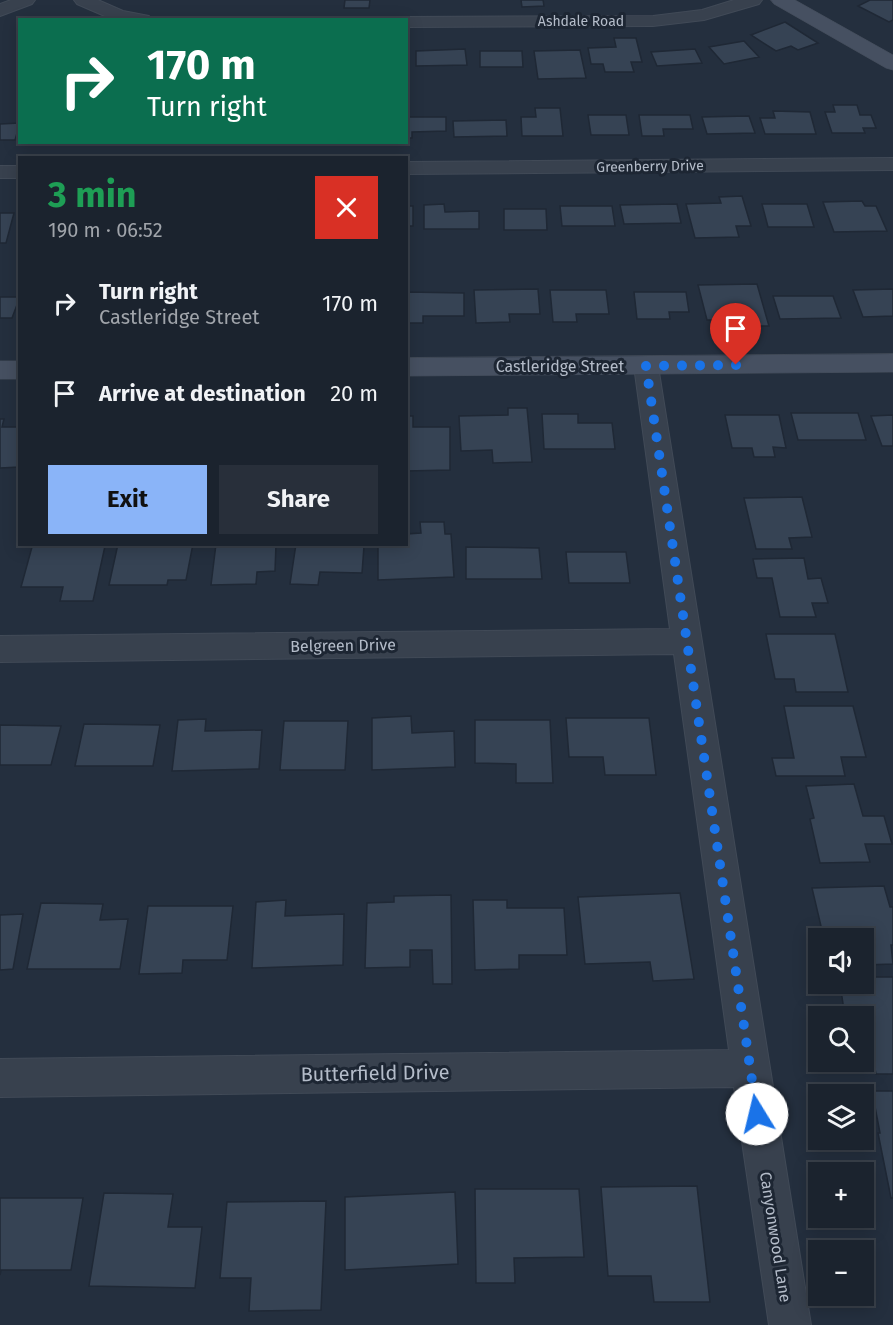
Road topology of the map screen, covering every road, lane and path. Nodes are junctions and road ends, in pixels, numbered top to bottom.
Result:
1 (26, 0) edge
2 (83, 0) edge
3 (753, 0) edge
4 (781, 0) edge
5 (0, 11) edge
6 (133, 18) edge
7 (408, 22) edge
8 (893, 64) edge
9 (893, 164) edge
10 (408, 168) edge
11 (0, 172) edge
12 (18, 172) edge
13 (893, 363) edge
14 (646, 366) junction
15 (408, 368) edge
16 (0, 370) edge
17 (18, 370) edge
18 (686, 641) junction
19 (0, 650) edge
20 (750, 1068) junction
21 (0, 1078) edge
22 (790, 1325) edge

1 - 5 street
2 - 6 street
3 - 7 street, Ashdale Road
4 - 8 street
9 - 10 street, Greenberry Drive
11 - 12 street
13 - 14 street, Castleridge Street
14 - 15 street, Castleridge Street
14 - 18 street, Canyonwood Lane
16 - 17 street
18 - 19 street, Belgreen Drive
18 - 20 street, Canyonwood Lane
20 - 21 street, Butterfield Drive
20 - 22 street, Canyonwood Lane

